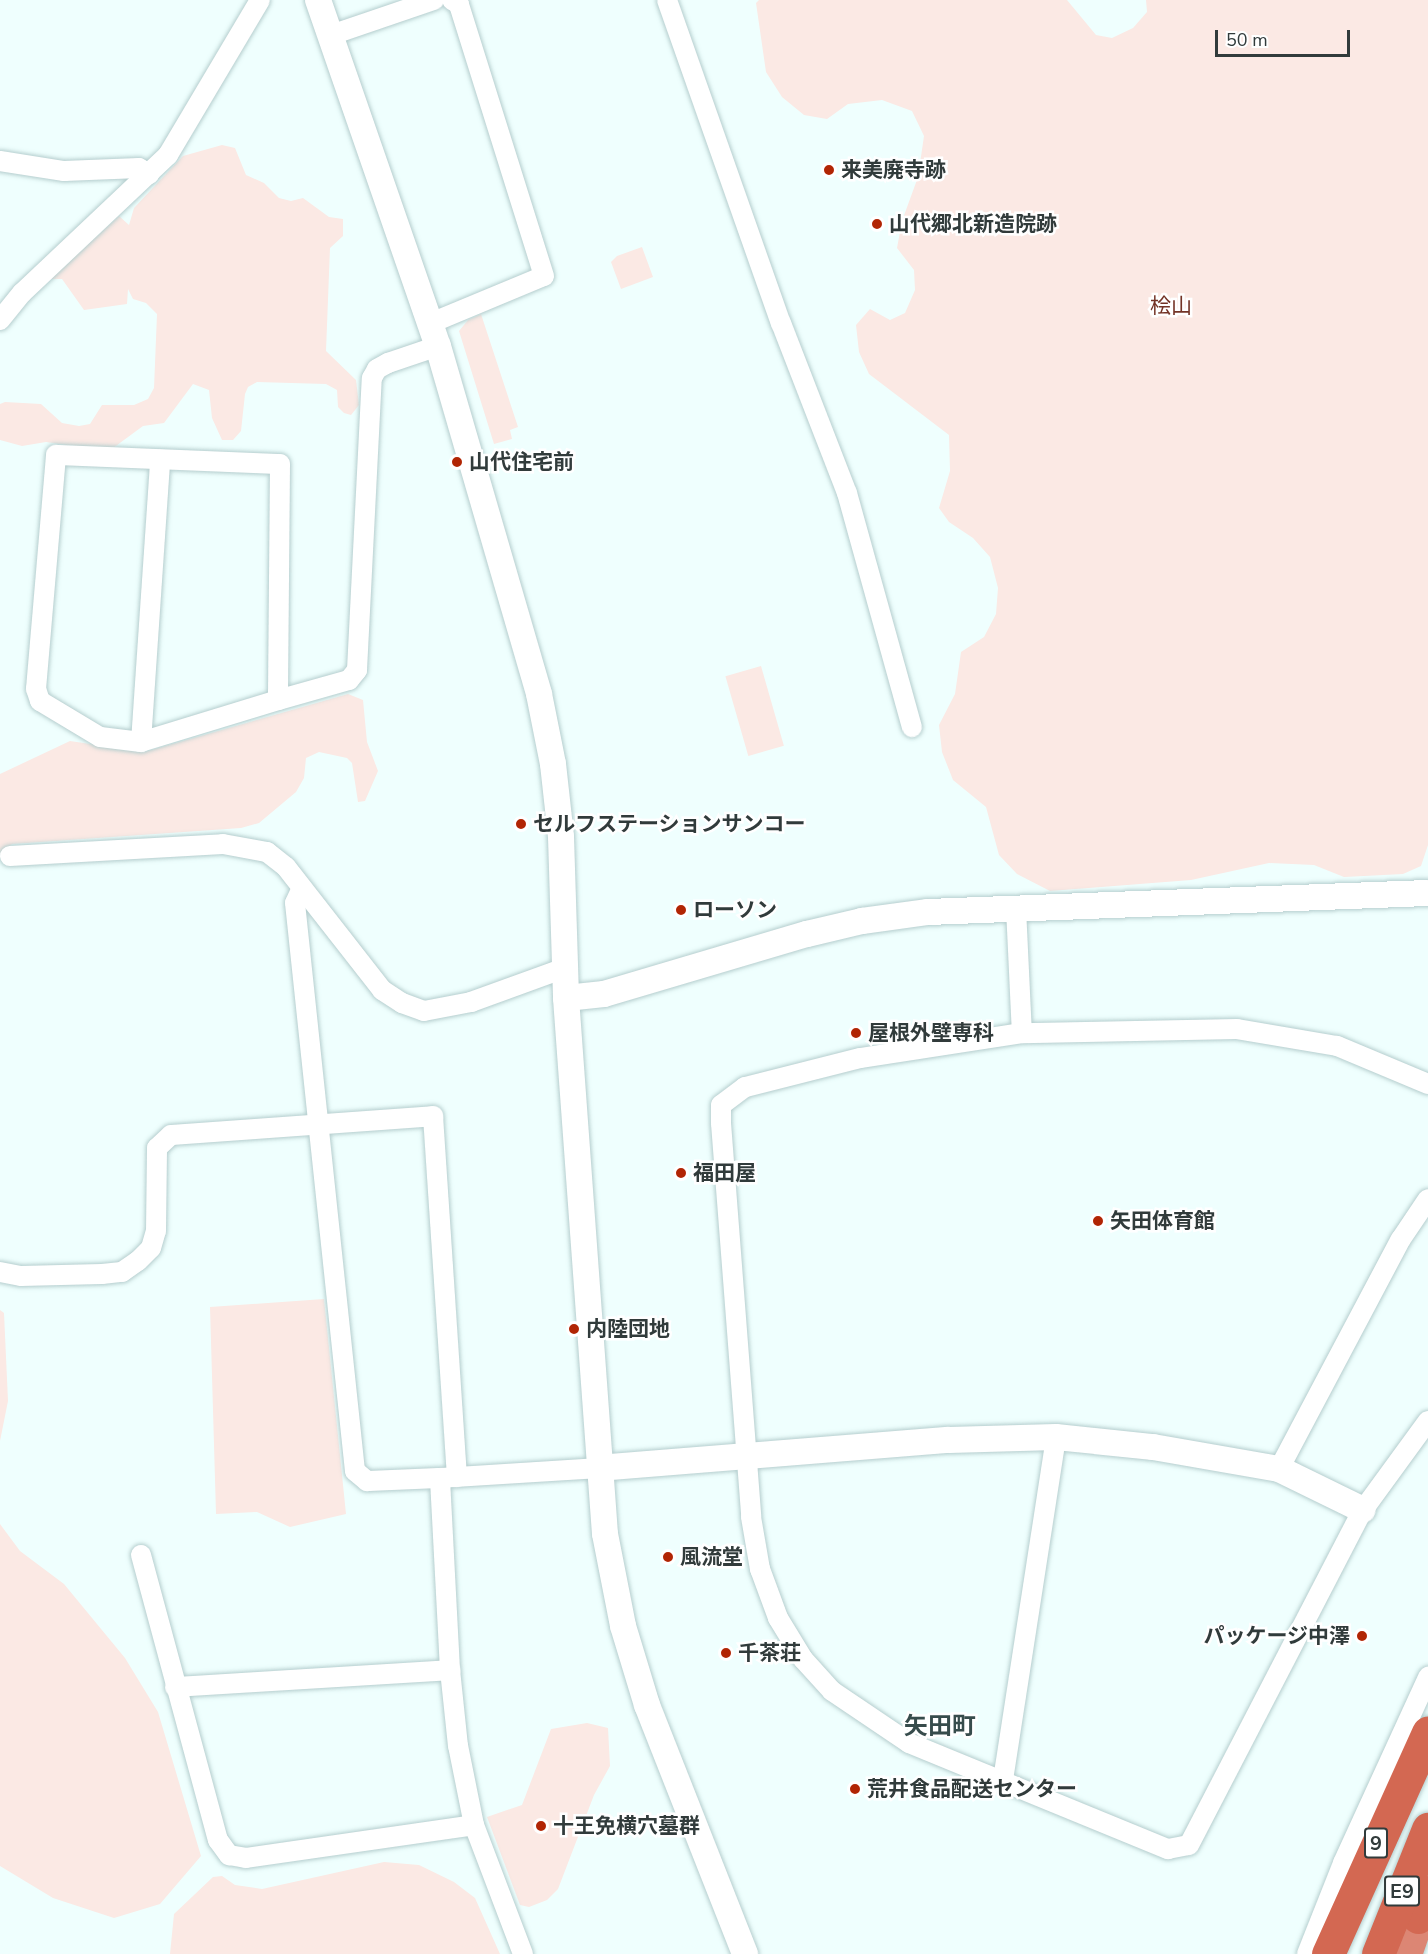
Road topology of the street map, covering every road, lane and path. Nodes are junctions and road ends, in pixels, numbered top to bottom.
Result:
1 (260, 0) edge
2 (318, 0) edge
3 (434, 0) edge
4 (460, 1) edge
5 (672, 1) edge
6 (331, 35) junction
7 (0, 161) edge
8 (149, 174) junction
9 (0, 320) edge
10 (435, 335) junction
11 (160, 460) junction
12 (278, 700) junction
13 (912, 727) dead end
14 (141, 742) junction
15 (10, 856) dead end
16 (301, 890) junction
17 (1428, 893) edge
18 (1016, 908) junction
19 (565, 968) junction
20 (566, 998) junction
21 (1022, 1033) junction
22 (1428, 1084) edge
23 (317, 1124) junction
24 (1428, 1199) edge
25 (0, 1272) edge
26 (1428, 1421) edge
27 (1056, 1437) junction
28 (746, 1456) junction
29 (598, 1468) junction
30 (1279, 1469) junction
31 (449, 1478) junction
32 (1363, 1510) junction
33 (141, 1555) dead end
34 (450, 1670) junction
35 (1428, 1677) edge
36 (175, 1688) junction
37 (1428, 1733) edge
38 (1428, 1762) edge
39 (1003, 1780) junction
40 (474, 1825) junction
41 (1428, 1829) edge
42 (1425, 1903) edge
43 (523, 1954) edge
44 (745, 1954) edge
45 (1307, 1954) edge
46 (1328, 1954) edge
47 (1348, 1954) edge
48 (1378, 1954) edge
49 (1405, 1954) edge

1 - 8 street
2 - 6 street
3 - 6 street
4 - 10 street
5 - 13 street
6 - 10 street
7 - 8 street
8 - 9 street
10 - 12 street
10 - 19 street
11 - 12 street
11 - 14 street
11 - 14 street
12 - 14 street
15 - 16 street
16 - 19 street
16 - 23 street
17 - 18 street
18 - 20 street
18 - 21 street
19 - 20 street
20 - 29 street
21 - 22 street
21 - 28 street
23 - 25 street
23 - 31 street
23 - 31 street
24 - 30 street
26 - 32 street
27 - 28 street
27 - 30 street
27 - 39 street
28 - 29 street
28 - 39 street
29 - 31 street
29 - 44 street
30 - 32 street
31 - 34 street
32 - 39 street
33 - 36 street
34 - 36 street
34 - 40 street
35 - 45 street
36 - 40 street
37 - 46 highway, 9
38 - 47 highway, E9
40 - 43 street
41 - 48 highway, E9
42 - 49 highway

